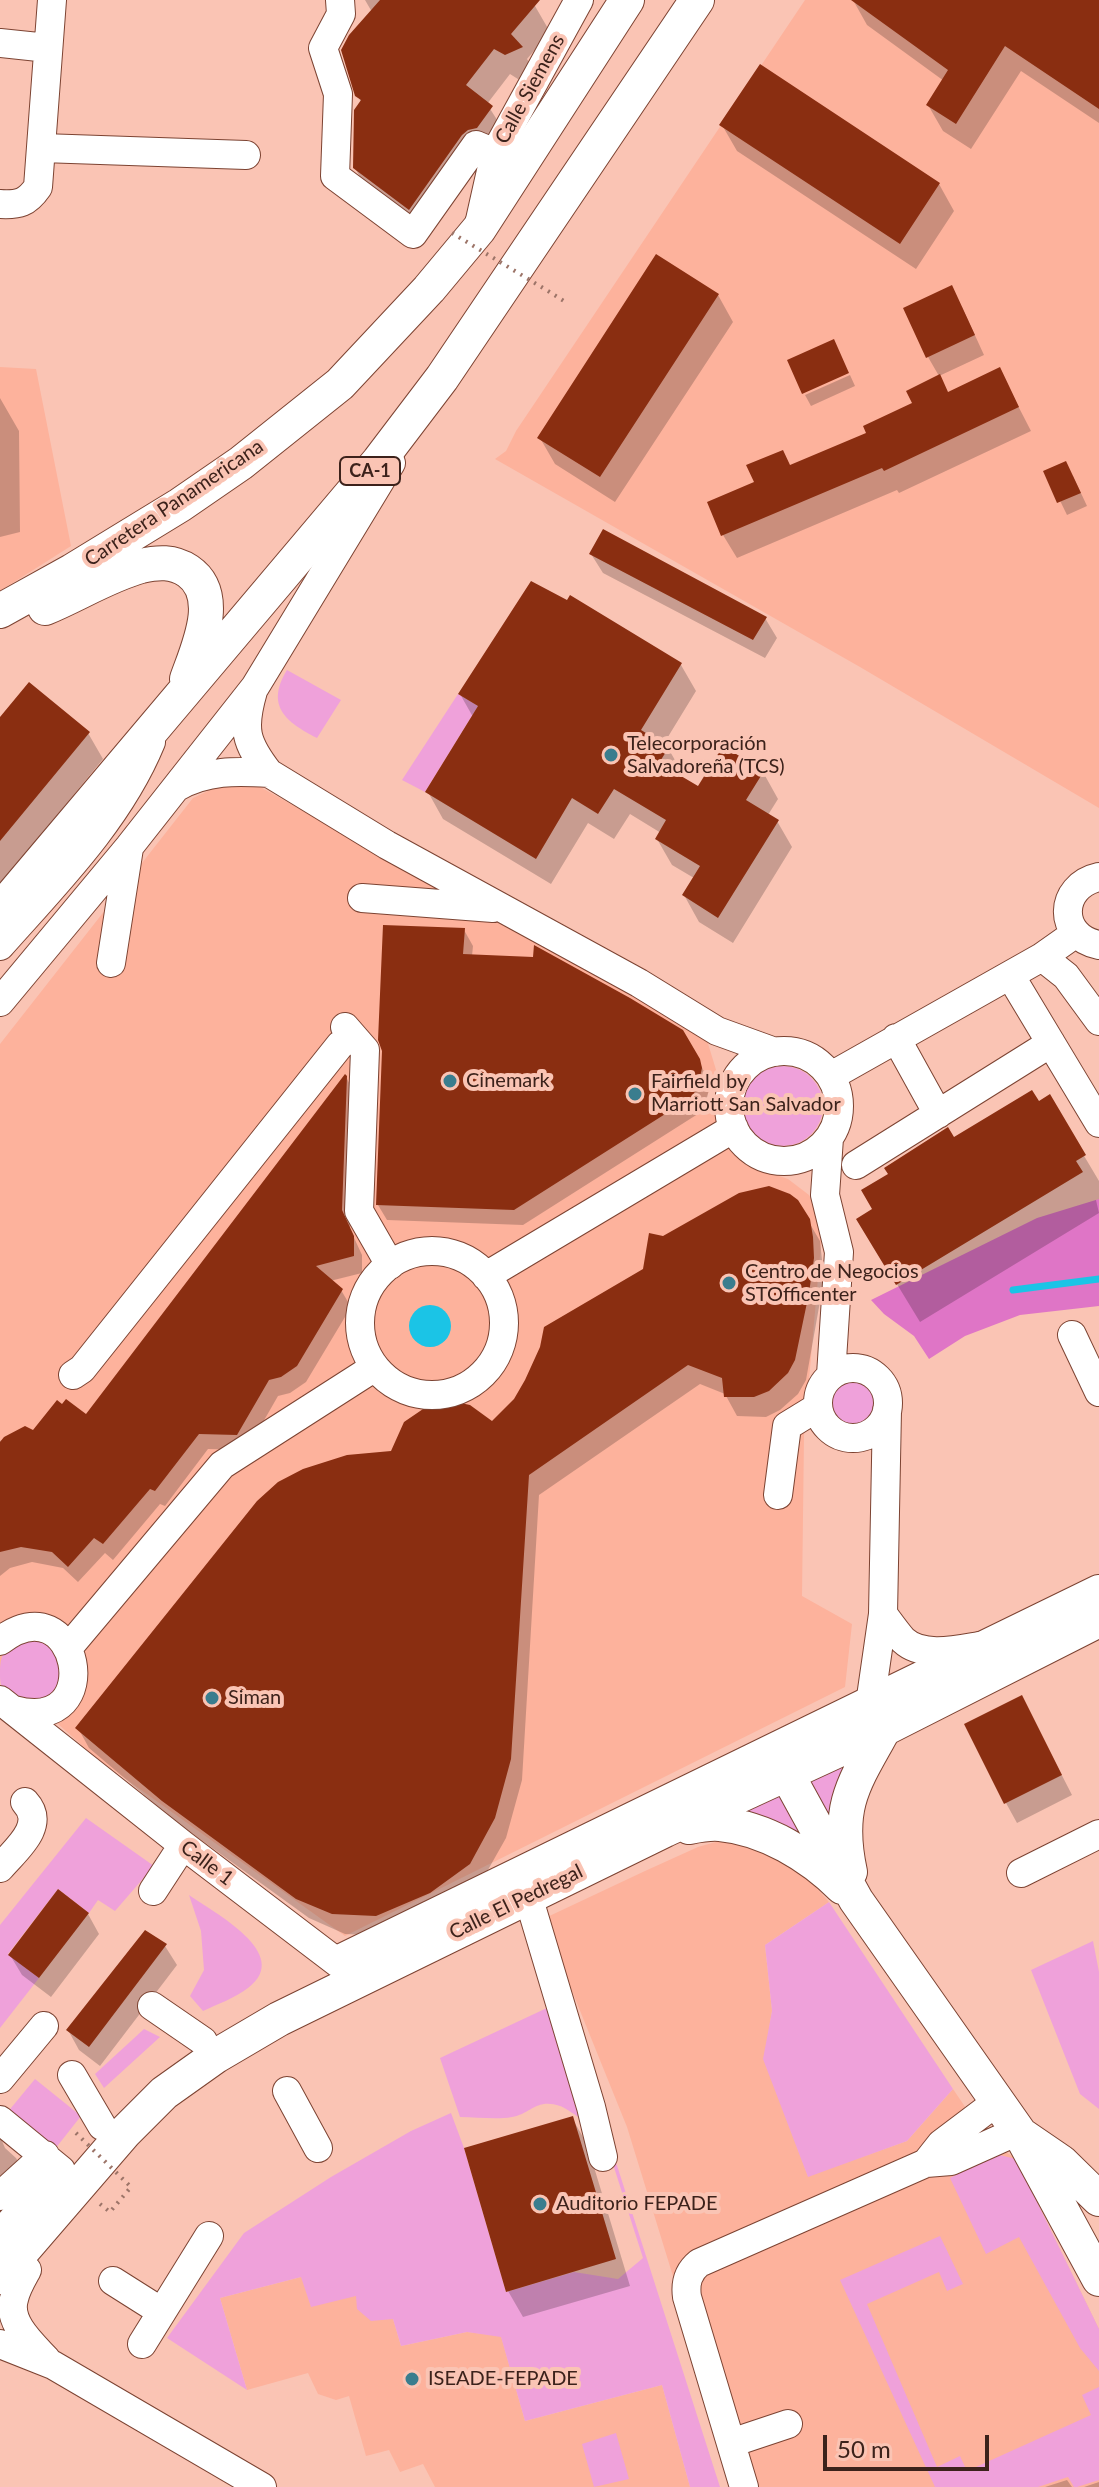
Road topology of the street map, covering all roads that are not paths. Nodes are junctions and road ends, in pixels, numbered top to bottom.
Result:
1 (52, 0) edge
2 (340, 0) edge
3 (579, 0) edge
4 (627, 0) edge
5 (697, 0) edge
6 (0, 43) edge
7 (48, 48) junction
8 (42, 148) junction
9 (495, 153) junction
10 (246, 155) dead end
11 (380, 201) dead end
12 (0, 204) edge
13 (465, 231) junction
14 (413, 234) junction
15 (442, 378) junction
16 (0, 611) edge
17 (0, 624) edge
18 (255, 687) junction
19 (168, 711) junction
20 (269, 773) junction
21 (174, 789) junction
22 (129, 847) junction
23 (1099, 877) edge
24 (362, 898) dead end
25 (502, 908) junction
26 (0, 910) edge
27 (1087, 939) edge
28 (0, 946) edge
29 (1042, 957) junction
30 (111, 963) dead end
31 (1010, 975) junction
32 (0, 1002) edge
33 (1099, 1021) edge
34 (717, 1031) junction
35 (896, 1038) junction
36 (1051, 1043) junction
37 (775, 1052) junction
38 (831, 1076) junction
39 (732, 1089) junction
40 (938, 1114) junction
41 (1099, 1123) edge
42 (734, 1128) junction
43 (829, 1138) junction
44 (764, 1157) junction
45 (856, 1165) dead end
46 (825, 1195) junction
47 (390, 1265) junction
48 (486, 1276) junction
49 (837, 1318) junction
50 (1072, 1335) dead end
51 (375, 1367) junction
52 (865, 1370) junction
53 (73, 1375) dead end
54 (831, 1375) junction
55 (1099, 1392) edge
56 (818, 1407) junction
57 (887, 1410) junction
58 (840, 1435) junction
59 (887, 1479) junction
60 (778, 1495) dead end
61 (1099, 1592) edge
62 (883, 1614) junction
63 (1099, 1620) edge
64 (0, 1641) edge
65 (992, 1645) junction
66 (68, 1648) junction
67 (64, 1699) junction
68 (7, 1705) edge
69 (877, 1716) junction
70 (78, 1761) junction
71 (780, 1762) junction
72 (25, 1802) dead end
73 (665, 1830) junction
74 (1099, 1834) edge
75 (183, 1845) junction
76 (0, 1868) edge
77 (1021, 1873) dead end
78 (153, 1891) dead end
79 (528, 1896) junction
80 (856, 1900) junction
81 (338, 1963) junction
82 (152, 2006) dead end
83 (44, 2026) dead end
84 (203, 2041) junction
85 (72, 2075) dead end
86 (0, 2079) edge
87 (287, 2091) dead end
88 (998, 2101) junction
89 (0, 2120) edge
90 (1020, 2133) junction
91 (96, 2136) junction
92 (318, 2148) dead end
93 (603, 2157) dead end
94 (53, 2163) junction
95 (926, 2163) junction
96 (0, 2196) edge
97 (1099, 2199) edge
98 (209, 2236) dead end
99 (0, 2238) edge
100 (13, 2274) edge
101 (1099, 2279) edge
102 (113, 2281) dead end
103 (0, 2303) edge
104 (162, 2312) junction
105 (0, 2344) edge
106 (142, 2344) dead end
107 (53, 2365) junction
108 (788, 2424) dead end
109 (731, 2443) junction
110 (262, 2487) edge
111 (744, 2487) edge

1 - 7 street
2 - 14 street
3 - 9 street, Calle Siemens
4 - 13 main road, Carretera Panamericana
5 - 15 main road, CA-1
6 - 7 street
7 - 8 street
8 - 10 street
8 - 12 street
9 - 13 street, Calle Siemens
9 - 14 street
11 - 14 street
13 - 16 main road, Carretera Panamericana
15 - 18 street
15 - 19 main road, CA-1
17 - 19 main road
18 - 20 street
18 - 21 street
19 - 26 main road, CA-1
19 - 28 street
20 - 21 street
20 - 25 street
21 - 22 street
22 - 30 street
22 - 32 street
23 - 27 street
24 - 25 street
25 - 34 street
27 - 29 street
29 - 31 street
29 - 33 street
31 - 35 street
31 - 36 street
34 - 37 street
34 - 39 street
35 - 38 street
35 - 40 street
36 - 40 street
36 - 41 street
37 - 38 street
37 - 39 street
38 - 43 street
39 - 42 street
40 - 45 street
42 - 44 street
42 - 48 street
43 - 44 street
43 - 46 street
44 - 46 street
46 - 49 street
47 - 48 street
47 - 51 street
47 - 53 street
48 - 51 street
49 - 52 street
49 - 54 street
50 - 55 street
51 - 66 street
52 - 54 street
52 - 57 street
54 - 56 street
56 - 58 street
56 - 60 street
57 - 58 street
57 - 59 street
58 - 59 street
59 - 62 street
61 - 65 main road, Calle El Pedregal
62 - 65 street
62 - 69 street
63 - 69 main road, Calle El Pedregal
64 - 66 street
65 - 69 main road, Calle El Pedregal
66 - 67 street
67 - 68 street, Calle 1
67 - 70 street
68 - 70 street, Calle 1
69 - 71 main road, Calle El Pedregal
69 - 80 main road
70 - 75 street, Calle 1
71 - 73 main road, Calle El Pedregal
71 - 80 main road
71 - 81 main road, Calle El Pedregal
72 - 76 street
73 - 79 main road, Calle El Pedregal
73 - 80 main road
74 - 77 street
75 - 78 street
75 - 81 street, Calle 1
79 - 91 main road, Calle El Pedregal
79 - 93 street
80 - 88 main road
81 - 84 main road, Calle El Pedregal
82 - 84 street
83 - 86 street
84 - 91 main road, Calle El Pedregal
85 - 91 street
87 - 92 street
88 - 90 main road
88 - 95 street
89 - 94 street
90 - 95 street
90 - 97 main road
90 - 101 main road
91 - 94 main road, Calle El Pedregal
91 - 100 main road, Calle El Pedregal
91 - 100 main road
94 - 96 street
94 - 99 main road, Calle El Pedregal
95 - 109 street
98 - 104 street
100 - 103 main road
100 - 107 street
102 - 104 street
104 - 106 street
105 - 107 street
107 - 110 street
108 - 109 street
109 - 111 street

